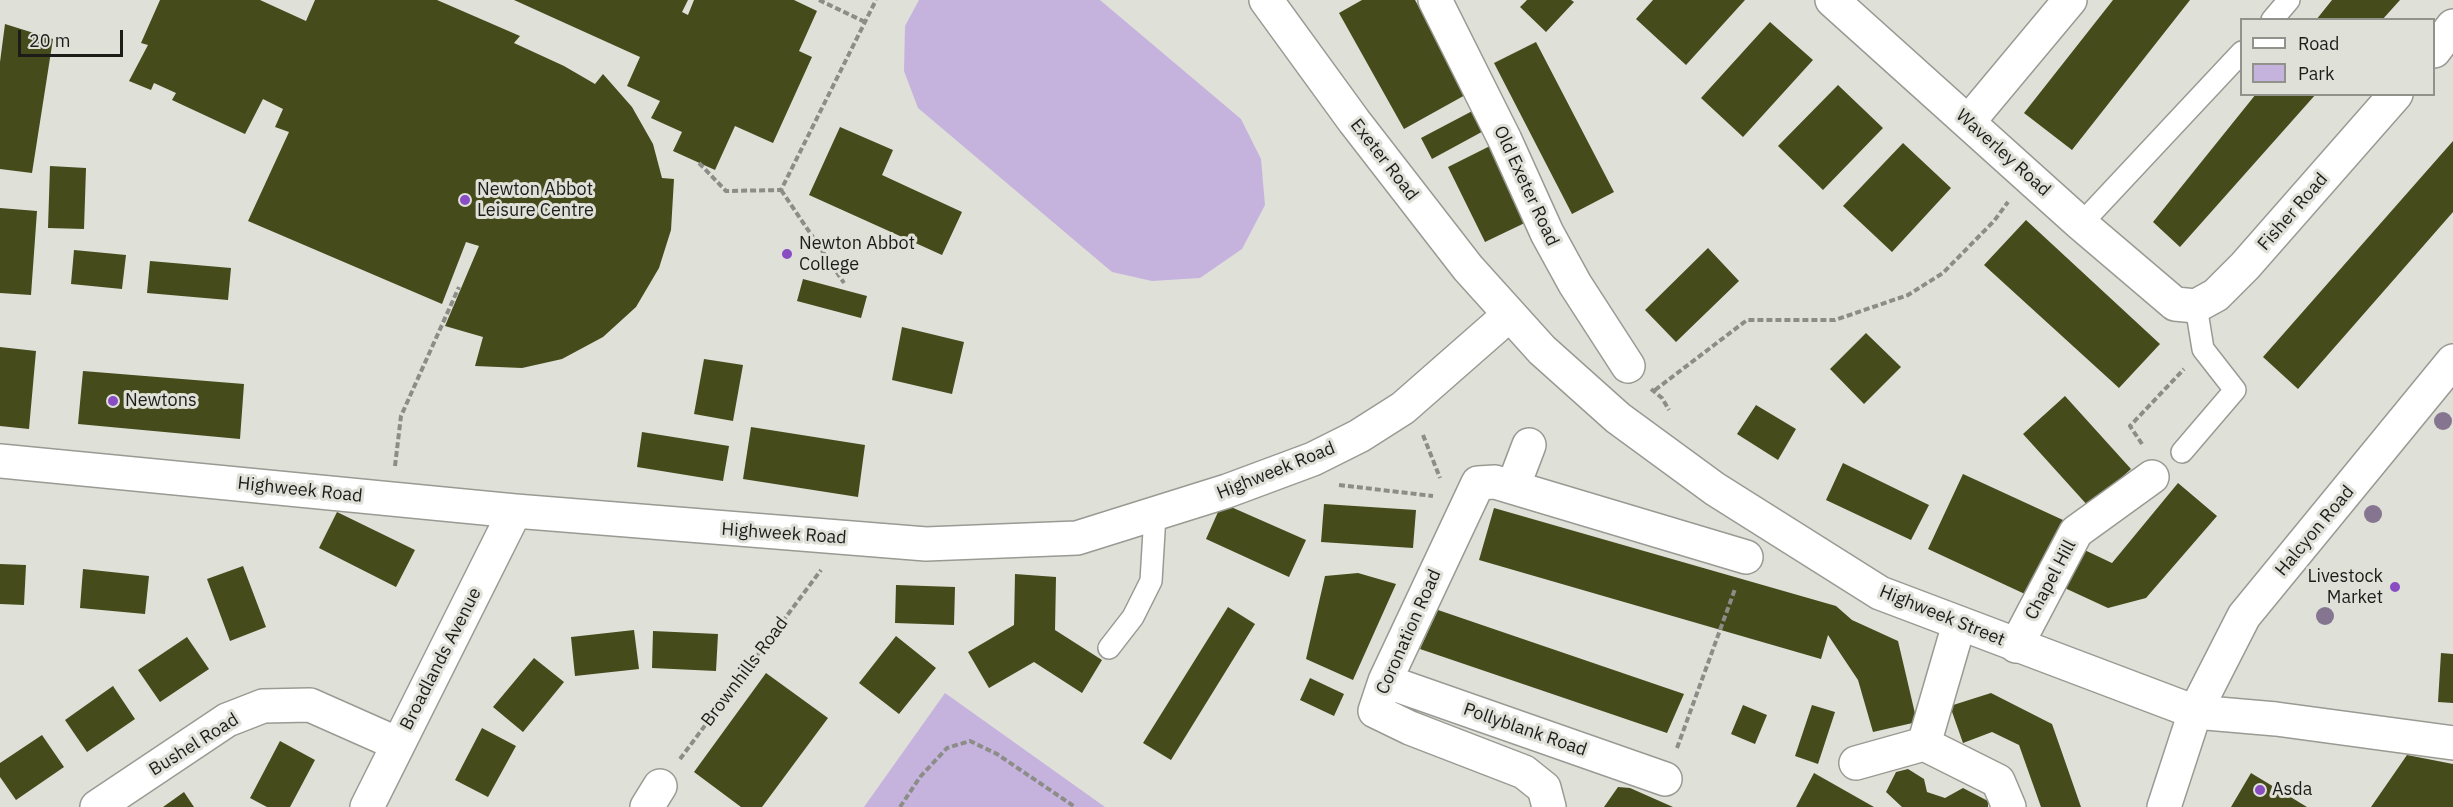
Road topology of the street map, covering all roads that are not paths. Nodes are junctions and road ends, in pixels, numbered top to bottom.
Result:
1 (1266, 0) edge
2 (1435, 0) edge
3 (1832, 0) edge
4 (2070, 0) edge
5 (2289, 0) edge
6 (2274, 18) edge
7 (2453, 26) edge
8 (2435, 48) edge
9 (2240, 53) edge
10 (2394, 96) edge
11 (1969, 121) junction
12 (2081, 224) junction
13 (2186, 305) junction
14 (1509, 315) junction
15 (2453, 362) edge
16 (1628, 366) dead end
17 (1529, 445) dead end
18 (2182, 452) dead end
19 (0, 461) edge
20 (2152, 477) dead end
21 (1514, 487) junction
22 (515, 512) junction
23 (1155, 515) junction
24 (1746, 557) road end
25 (1959, 624) junction
26 (2016, 646) junction
27 (1109, 648) dead end
28 (1385, 681) junction
29 (2195, 712) junction
30 (2453, 743) edge
31 (398, 744) junction
32 (1924, 744) junction
33 (1856, 763) dead end
34 (1665, 779) road end
35 (97, 807) edge
36 (367, 807) edge
37 (1549, 807) edge
38 (2009, 807) edge
39 (2164, 807) edge

1 - 14 street, Exeter Road
2 - 16 street, Old Exeter Road
3 - 11 street, Waverley Road
4 - 11 street
5 - 6 lane
7 - 8 street
9 - 12 lane
10 - 13 street, Fisher Road
11 - 12 street, Waverley Road
12 - 13 street, Waverley Road
13 - 18 lane
14 - 23 street, Highweek Road
14 - 25 street, Highweek Street
15 - 29 street, Halcyon Road
17 - 21 street
19 - 22 street, Highweek Road
20 - 26 street, Chapel Hill
21 - 24 street
21 - 28 street, Coronation Road
22 - 23 street, Highweek Road
22 - 31 street, Broadlands Avenue
23 - 27 lane
25 - 26 street, Highweek Street
25 - 32 street
26 - 29 street, Highweek Street
28 - 34 street, Pollyblank Road
28 - 37 street, Coronation Road
29 - 30 street, Highweek Street
29 - 39 street, Halcyon Road
31 - 35 street, Bushel Road
31 - 36 street, Broadlands Avenue
32 - 33 street
32 - 38 street

